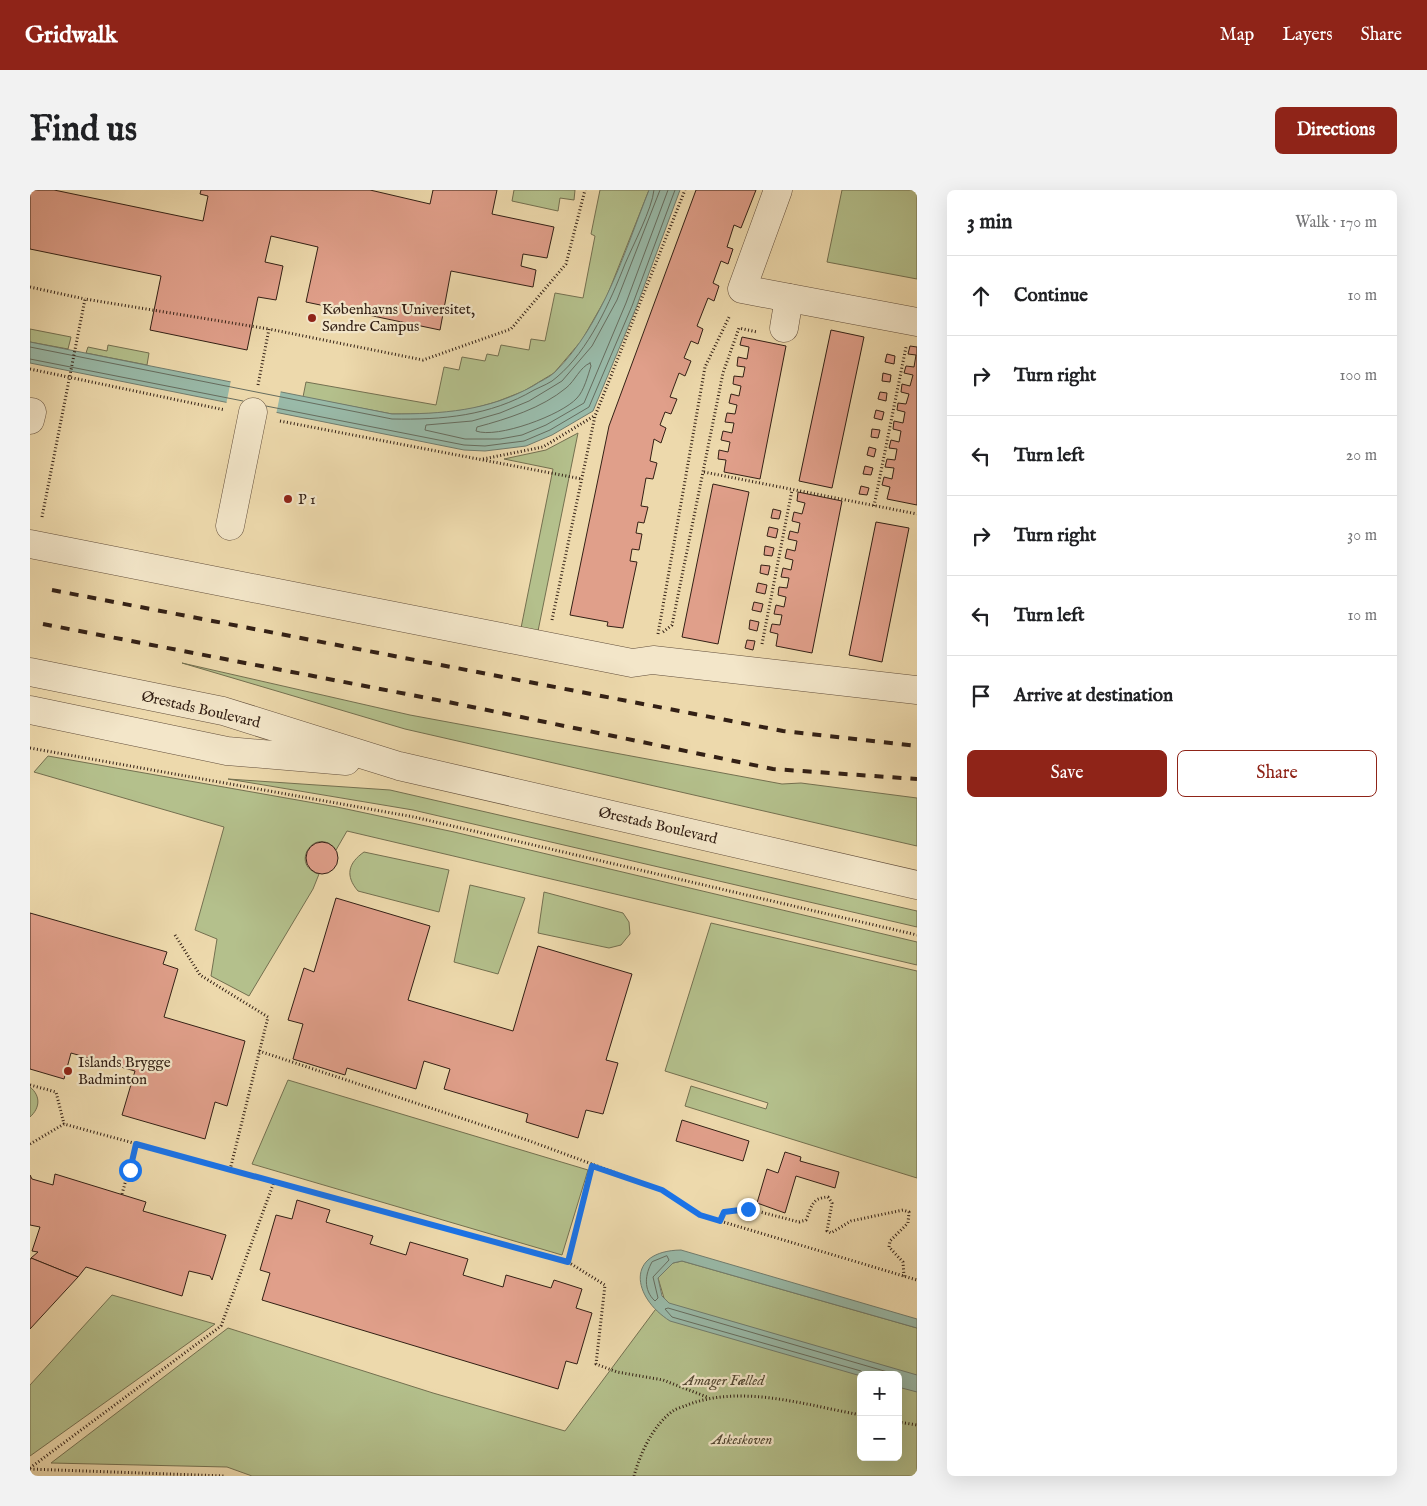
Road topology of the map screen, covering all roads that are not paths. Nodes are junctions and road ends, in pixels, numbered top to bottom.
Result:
1 (778, 190) edge
2 (789, 298) junction
3 (914, 322) edge
4 (784, 328) road end
5 (252, 414) road end
6 (230, 526) dead end
7 (33, 545) edge
8 (30, 672) edge
9 (917, 690) edge
10 (30, 710) edge
11 (399, 766) junction
12 (917, 885) edge

1 - 2 street
2 - 3 street
2 - 4 street
5 - 6 street
7 - 9 street
8 - 11 street, Ørestads Boulevard
10 - 11 street, Ørestads Boulevard
11 - 12 street, Ørestads Boulevard

